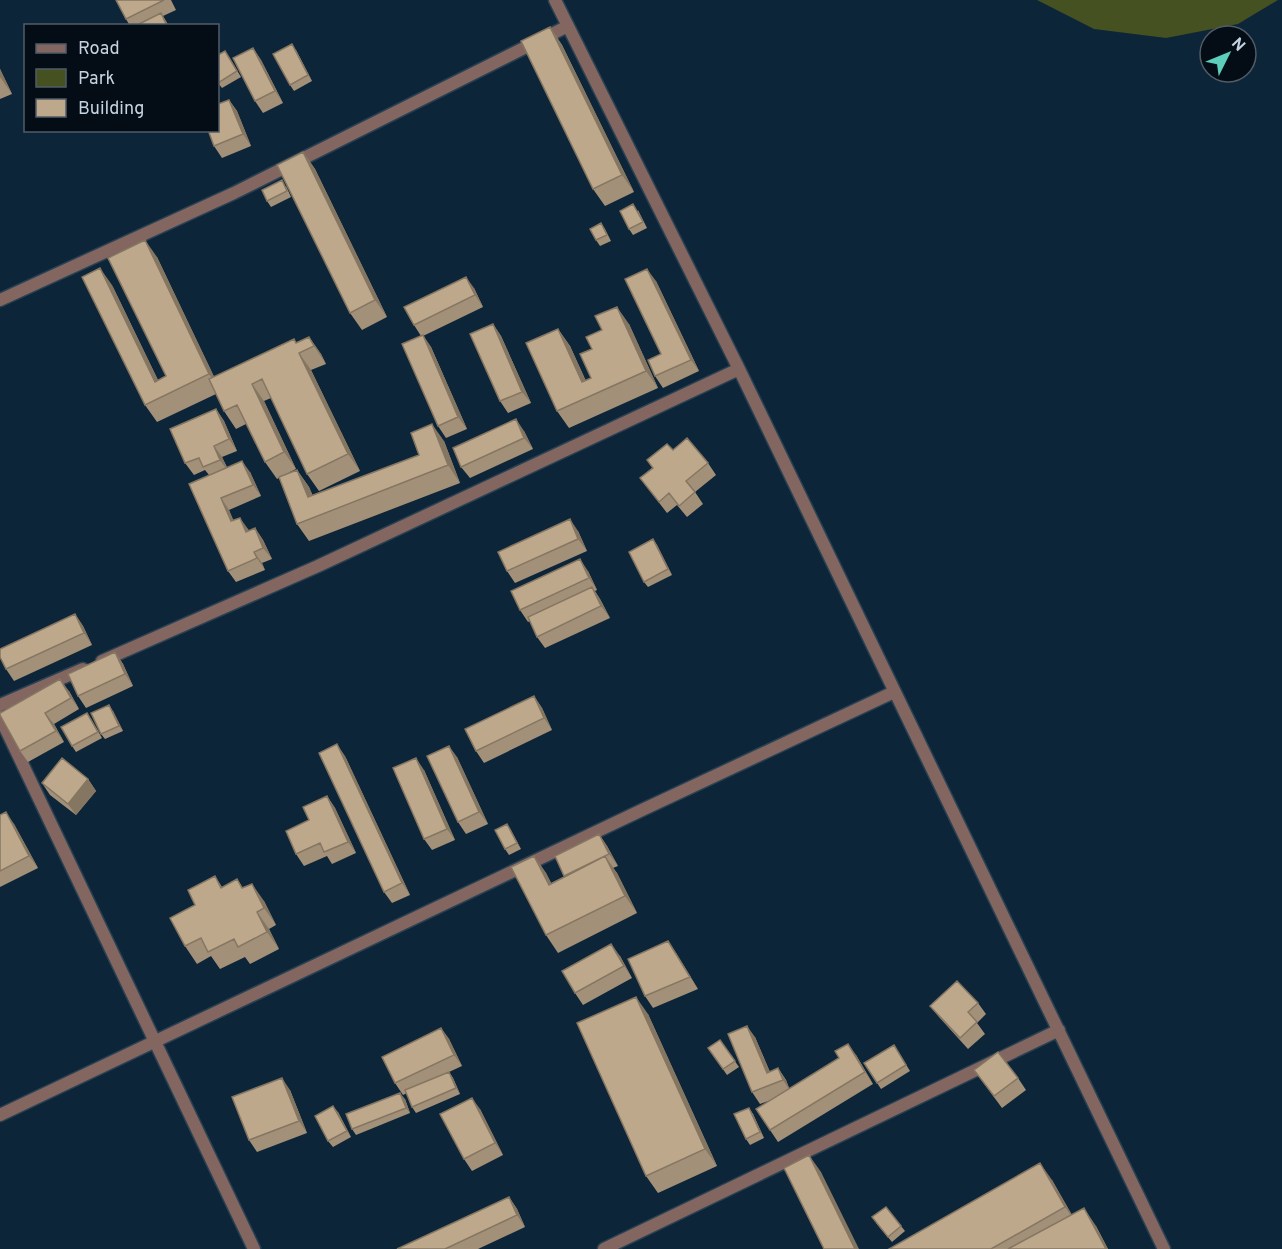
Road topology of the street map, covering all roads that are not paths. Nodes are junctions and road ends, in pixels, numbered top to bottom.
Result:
1 (555, 0) edge
2 (568, 26) junction
3 (0, 300) edge
4 (739, 369) junction
5 (894, 692) junction
6 (0, 705) edge
7 (0, 717) edge
8 (1059, 1030) junction
9 (155, 1041) junction
10 (0, 1115) edge
11 (254, 1249) edge
12 (604, 1249) edge
13 (1164, 1249) edge

1 - 2 street
2 - 3 street
2 - 4 street
4 - 5 street
4 - 6 street
5 - 8 street
5 - 9 street
7 - 9 street
8 - 12 street
8 - 13 street
9 - 10 street
9 - 11 street

